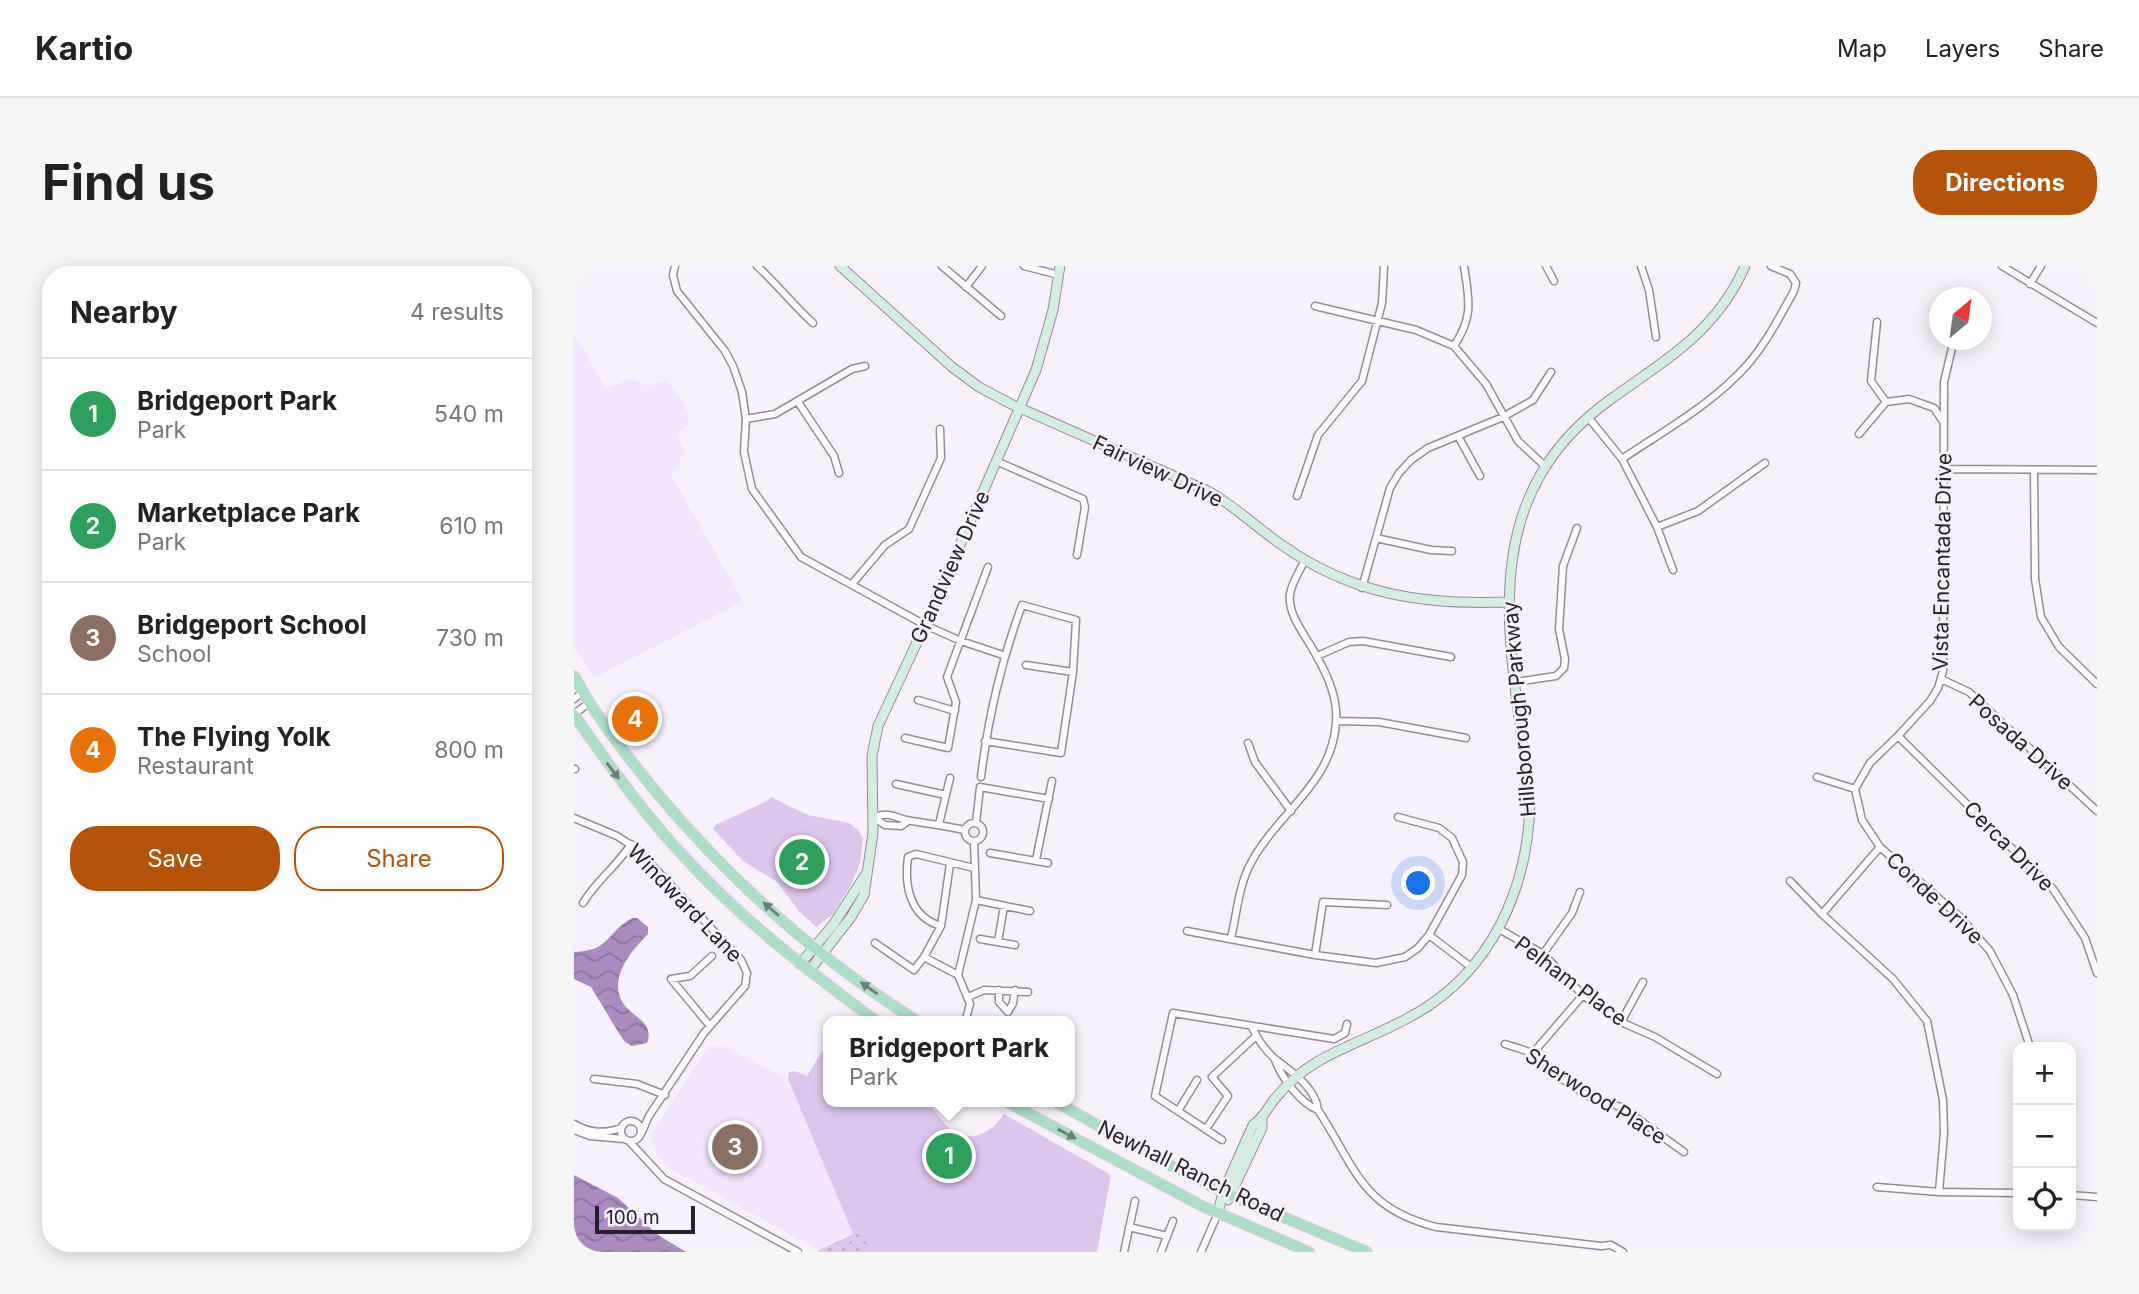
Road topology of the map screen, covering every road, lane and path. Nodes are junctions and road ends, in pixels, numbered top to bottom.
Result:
1 (579, 266) edge
2 (675, 266) edge
3 (757, 266) edge
4 (840, 266) edge
5 (942, 266) edge
6 (982, 266) edge
7 (1024, 266) edge
8 (1384, 266) edge
9 (1464, 266) edge
10 (1546, 266) edge
11 (1641, 266) edge
12 (1745, 266) edge
13 (1771, 266) edge
14 (2001, 266) edge
15 (2041, 266) edge
16 (574, 270) edge
17 (1060, 271) edge
18 (1554, 281) dead end
19 (2030, 284) junction
20 (966, 287) junction
21 (1315, 306) dead end
22 (1001, 316) dead end
23 (1377, 320) junction
24 (1877, 322) dead end
25 (813, 323) dead end
26 (2097, 323) edge
27 (1656, 337) dead end
28 (1454, 346) junction
29 (1952, 350) edge
30 (865, 366) dead end
31 (1551, 372) dead end
32 (798, 402) junction
33 (1886, 402) junction
34 (1020, 408) junction
35 (1503, 417) junction
36 (1588, 417) junction
37 (746, 418) junction
38 (1943, 422) junction
39 (940, 429) dead end
40 (1859, 434) dead end
41 (1458, 436) junction
42 (1622, 459) junction
43 (996, 461) junction
44 (1765, 464) dead end
45 (1546, 467) junction
46 (1943, 469) junction
47 (2034, 470) junction
48 (2097, 470) edge
49 (839, 473) dead end
50 (1480, 476) dead end
51 (1297, 496) dead end
52 (1657, 527) junction
53 (1577, 528) dead end
54 (1376, 538) junction
55 (1452, 551) dead end
56 (1077, 555) dead end
57 (1306, 560) junction
58 (988, 566) dead end
59 (1673, 570) dead end
60 (852, 584) junction
61 (1362, 588) junction
62 (1507, 602) junction
63 (925, 625) junction
64 (961, 641) junction
65 (1003, 655) junction
66 (1317, 656) junction
67 (1451, 657) dead end
68 (1026, 665) dead end
69 (1073, 672) junction
70 (574, 676) edge
71 (1941, 679) junction
72 (1516, 682) junction
73 (2097, 684) edge
74 (583, 692) junction
75 (574, 699) edge
76 (918, 700) dead end
77 (589, 703) junction
78 (955, 711) junction
79 (574, 715) edge
80 (1336, 721) junction
81 (1898, 736) junction
82 (905, 738) dead end
83 (1466, 738) dead end
84 (985, 741) junction
85 (1248, 743) dead end
86 (981, 777) dead end
87 (1817, 777) dead end
88 (950, 778) dead end
89 (1052, 781) dead end
90 (896, 784) dead end
91 (1855, 789) junction
92 (946, 795) junction
93 (1049, 799) junction
94 (1291, 811) junction
95 (2097, 811) edge
96 (873, 817) junction
97 (1398, 817) dead end
98 (574, 818) edge
99 (908, 821) junction
100 (976, 823) junction
101 (939, 824) junction
102 (964, 830) junction
103 (974, 841) junction
104 (631, 844) junction
105 (1880, 846) junction
106 (990, 853) dead end
107 (1036, 860) junction
108 (1048, 863) dead end
109 (950, 864) junction
110 (974, 868) junction
111 (1790, 881) dead end
112 (1580, 892) dead end
113 (976, 900) junction
114 (583, 904) dead end
115 (1387, 905) dead end
116 (1004, 906) junction
117 (1030, 911) dead end
118 (1822, 914) junction
119 (941, 926) junction
120 (1499, 929) junction
121 (1186, 931) dead end
122 (1429, 935) junction
123 (1231, 938) junction
124 (980, 939) dead end
125 (998, 942) junction
126 (875, 943) dead end
127 (1016, 945) dead end
128 (818, 950) junction
129 (1543, 954) junction
130 (1315, 955) junction
131 (712, 956) dead end
132 (924, 957) junction
133 (804, 967) junction
134 (1471, 967) junction
135 (2097, 973) edge
136 (958, 975) junction
137 (1643, 982) dead end
138 (999, 990) junction
139 (1015, 990) junction
140 (1028, 992) dead end
141 (1583, 995) junction
142 (968, 997) junction
143 (967, 1015) dead end
144 (869, 1016) edge
145 (910, 1016) edge
146 (1621, 1022) junction
147 (1347, 1024) dead end
148 (710, 1026) junction
149 (1252, 1027) junction
150 (1256, 1036) junction
151 (2028, 1042) edge
152 (1505, 1044) dead end
153 (1533, 1054) junction
154 (1717, 1074) dead end
155 (594, 1079) dead end
156 (1197, 1080) dead end
157 (1293, 1080) junction
158 (665, 1096) junction
159 (1017, 1107) edge
160 (1065, 1107) edge
161 (1318, 1110) junction
162 (1178, 1111) junction
163 (649, 1116) junction
164 (634, 1121) junction
165 (574, 1124) edge
166 (621, 1128) junction
167 (1206, 1129) junction
168 (574, 1130) edge
169 (641, 1135) junction
170 (626, 1140) junction
171 (1222, 1140) dead end
172 (1684, 1152) dead end
173 (643, 1156) junction
174 (1877, 1187) dead end
175 (1940, 1192) junction
176 (2013, 1193) edge
177 (1228, 1194) junction
178 (2076, 1195) edge
179 (2097, 1197) edge
180 (1135, 1201) dead end
181 (1218, 1213) junction
182 (1173, 1221) dead end
183 (1129, 1227) junction
184 (1167, 1236) junction
185 (1603, 1249) edge
186 (798, 1252) edge
187 (1124, 1252) edge
188 (1161, 1252) edge
189 (1201, 1252) edge
190 (1309, 1252) edge
191 (1367, 1252) edge
192 (1623, 1252) edge

1 - 16 street
2 - 37 street
3 - 25 street
4 - 34 street, Fairview Drive
5 - 20 street
6 - 20 street
7 - 17 street
8 - 23 street
9 - 28 street
10 - 18 street
11 - 27 street
12 - 36 street, Hillsborough Parkway
13 - 42 street
14 - 19 street
15 - 19 street
17 - 34 street, Grandview Drive
19 - 26 street
20 - 22 street
21 - 23 street
23 - 28 street
23 - 51 street
24 - 33 street
28 - 35 street
29 - 38 street, Vista Encantada Drive
30 - 32 street
31 - 35 street
32 - 37 street
32 - 49 street
33 - 38 street
33 - 40 street
34 - 43 street, Grandview Drive
34 - 57 street, Fairview Drive
35 - 41 street
35 - 45 street
36 - 42 street
36 - 45 street, Hillsborough Parkway
37 - 60 street
38 - 46 street, Vista Encantada Drive
39 - 60 street
41 - 50 street
41 - 54 street
42 - 52 street
43 - 56 street
43 - 63 street, Grandview Drive
44 - 52 street
45 - 62 street, Hillsborough Parkway
46 - 47 street
46 - 71 street, Vista Encantada Drive
47 - 48 street
47 - 73 street
52 - 59 street
53 - 72 street
54 - 55 street
54 - 61 street
57 - 61 street, Fairview Drive
57 - 66 street
58 - 64 street
60 - 63 street
61 - 62 street, Fairview Drive
62 - 72 street, Hillsborough Parkway
63 - 64 street
63 - 96 street, Grandview Drive
64 - 65 street
64 - 78 street
65 - 69 street
65 - 84 street
66 - 67 street
66 - 80 street
68 - 69 street
69 - 84 street
70 - 74 main road
71 - 81 street, Vista Encantada Drive
71 - 95 street, Posada Drive
72 - 120 street, Hillsborough Parkway
74 - 75 street
74 - 77 main road
76 - 78 street
77 - 79 street
128 -> 77 main road
78 - 82 street
79 -> 133 main road
80 - 83 street
80 - 94 street
81 - 91 street, Vista Encantada Drive
81 - 135 street, Cerca Drive
84 - 86 street
85 - 94 street
87 - 91 street
88 - 92 street
89 - 93 street
90 - 92 street
91 - 105 street, Conde Drive
92 - 101 street
93 - 100 street
93 - 107 street
94 - 123 street
96 - 99 street
96 - 99 street
96 - 128 street, Grandview Drive
97 - 122 street
98 - 104 street, Windward Lane
99 - 101 street
100 - 102 street
100 - 103 street
101 - 102 street
102 - 103 street
103 - 110 street
104 - 114 street
104 - 148 street, Windward Lane
105 - 118 street
105 - 151 street, Conde Drive
106 - 107 street
107 - 108 street
109 - 110 street
109 - 119 street
109 - 119 street
110 - 113 street
111 - 118 street
112 - 129 street
113 - 116 street
113 - 136 street
115 - 130 street
116 - 117 street
116 - 125 street
118 - 175 street
119 - 132 street
120 - 129 street, Pelham Place
120 - 134 street, Hillsborough Parkway
121 - 123 street
122 - 130 street
122 - 134 street
123 - 130 street
124 - 125 street
125 - 127 street
126 - 132 street
128 - 133 street, Grandview Drive
145 -> 128 main road
129 - 141 street, Pelham Place
131 - 148 street
132 - 136 street
133 - 144 main road
134 - 157 street, Hillsborough Parkway
136 - 142 street
137 - 146 street
138 - 139 street
138 - 139 street
138 - 142 street
139 - 140 street
141 - 146 street, Pelham Place
141 - 153 street
142 - 143 street
146 - 154 street, Pelham Place
147 - 149 street
148 - 158 street
149 - 150 street
149 - 162 street
150 - 157 street
150 - 167 street
152 - 153 street, Sherwood Place
153 - 172 street, Sherwood Place
155 - 158 street
156 - 162 street
157 - 161 street
157 - 161 street
157 - 177 street, Hillsborough Parkway
158 - 163 street
159 -> 181 main road, Newhall Ranch Road
160 - 177 main road, Newhall Ranch Road
161 - 185 street
162 - 167 street
163 - 164 street
163 - 169 street
164 - 166 street
164 - 169 street
165 - 166 street
166 - 170 street
167 - 171 street
168 - 170 street
169 - 170 street
169 - 173 street
170 - 173 street
173 - 186 street
174 - 175 street
175 - 176 street
177 - 181 street, Hillsborough Parkway
177 - 191 main road, Newhall Ranch Road
178 - 179 street
180 - 183 street
181 - 189 street
181 - 190 main road, Newhall Ranch Road
182 - 184 street
183 - 184 street
183 - 187 street
184 - 188 street
185 - 192 street

